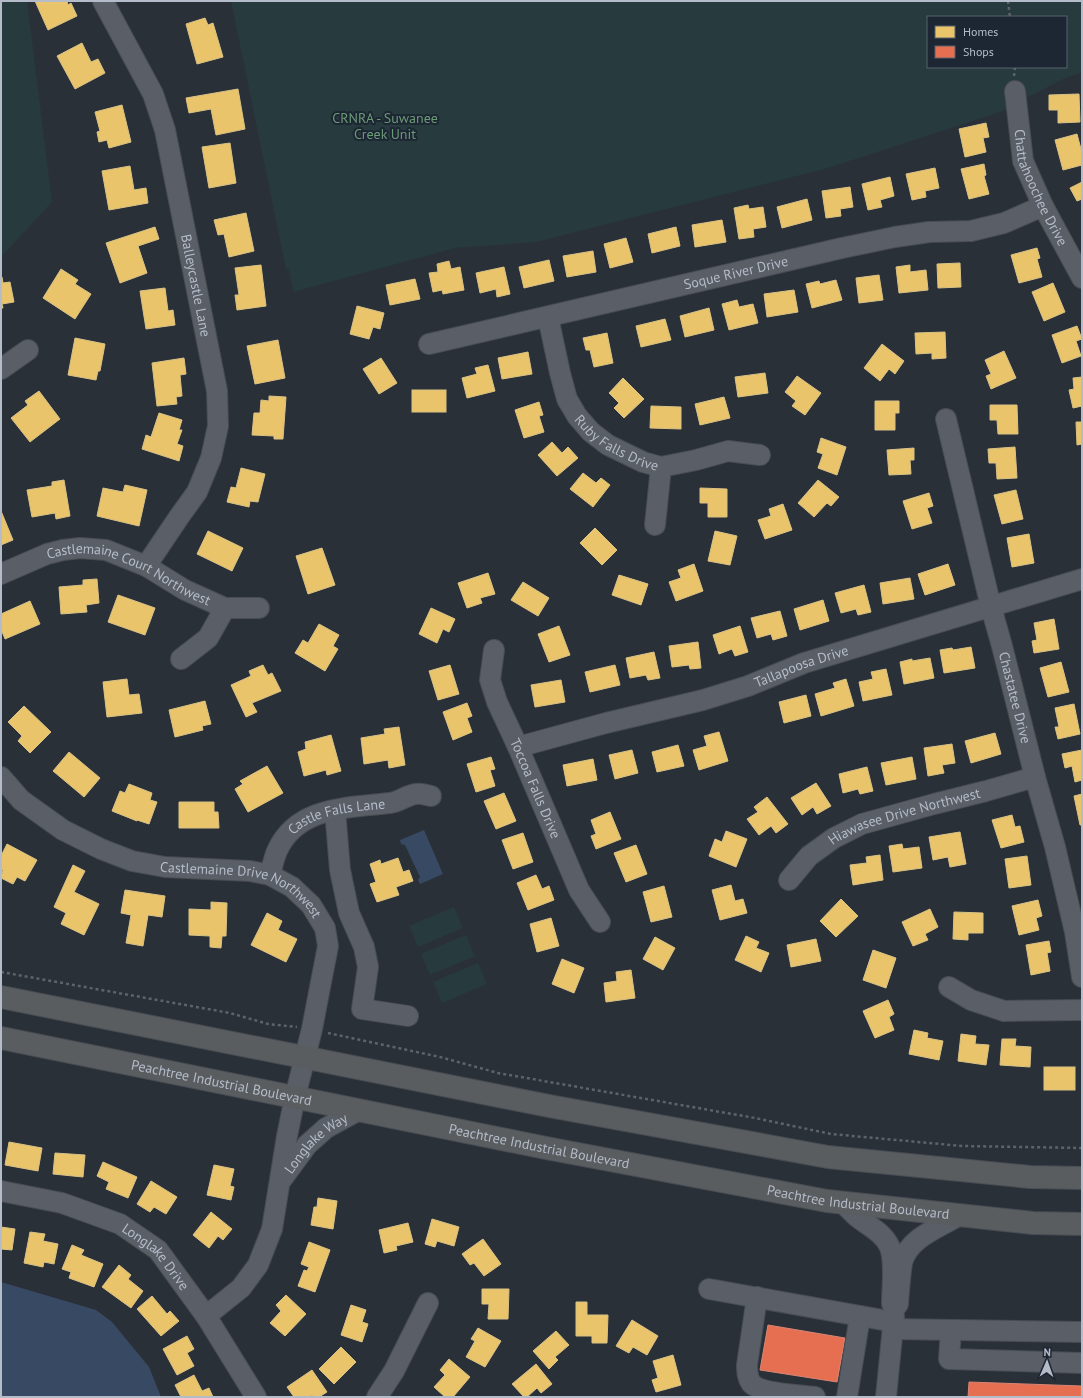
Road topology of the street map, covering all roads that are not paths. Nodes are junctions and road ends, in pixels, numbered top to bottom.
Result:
1 (103, 1) edge
2 (1015, 90) dead end
3 (1043, 206) junction
4 (1082, 278) edge
5 (548, 317) junction
6 (429, 344) dead end
7 (28, 350) dead end
8 (1, 369) edge
9 (946, 419) dead end
10 (760, 455) dead end
11 (661, 467) junction
12 (656, 526) dead end
13 (146, 566) junction
14 (1, 574) edge
15 (1082, 579) edge
16 (991, 607) junction
17 (226, 608) junction
18 (259, 608) dead end
19 (494, 650) dead end
20 (181, 659) dead end
21 (518, 747) junction
22 (1035, 777) junction
23 (1, 778) edge
24 (431, 796) dead end
25 (335, 810) junction
26 (270, 874) junction
27 (789, 880) dead end
28 (600, 922) dead end
29 (1082, 977) edge
30 (949, 987) dead end
31 (1, 997) edge
32 (1082, 1010) edge
33 (408, 1016) dead end
34 (1, 1038) edge
35 (304, 1058) junction
36 (295, 1097) junction
37 (359, 1110) junction
38 (1082, 1178) edge
39 (280, 1183) junction
40 (1, 1191) edge
41 (843, 1203) junction
42 (960, 1215) junction
43 (1082, 1224) edge
44 (709, 1289) dead end
45 (757, 1297) junction
46 (428, 1303) dead end
47 (206, 1316) junction
48 (860, 1316) junction
49 (894, 1320) junction
50 (951, 1330) junction
51 (1082, 1332) edge
52 (1082, 1363) edge
53 (256, 1397) edge
54 (377, 1397) edge
55 (815, 1397) edge
56 (847, 1397) edge
57 (886, 1397) edge

1 - 13 street, Balleycastle Lane
2 - 3 street, Chattahoochee Drive
3 - 4 street, Chattahoochee Drive
3 - 5 street, Soque River Drive
5 - 6 street, Soque River Drive
5 - 11 street, Ruby Falls Drive
7 - 8 street
9 - 16 street, Chastatee Drive
10 - 11 street, Ruby Falls Drive
11 - 12 street
13 - 14 street, Castlemaine Court Northwest
13 - 17 street, Castlemaine Court Northwest
15 - 16 street, Tallapoosa Drive
16 - 21 street, Tallapoosa Drive
16 - 22 street, Chastatee Drive
17 - 18 street, Castlemaine Court Northwest
17 - 20 street
19 - 21 street, Toccoa Falls Drive
21 - 28 street, Toccoa Falls Drive
22 - 27 street, Hiawasee Drive Northwest
22 - 29 street, Chastatee Drive
23 - 26 street, Castlemaine Drive Northwest
24 - 25 street, Castle Falls Lane
25 - 26 street, Castle Falls Lane
25 - 33 street
26 - 35 street, Castlemaine Drive Northwest
30 - 32 street
31 - 35 highway
34 - 36 highway, Peachtree Industrial Boulevard
35 - 36 street, Castlemaine Drive Northwest
35 - 38 highway
36 - 37 highway, Peachtree Industrial Boulevard
36 - 39 street, Longlake Way
37 - 39 street, Longlake Way
37 - 41 highway, Peachtree Industrial Boulevard
39 - 47 street, Longlake Way
40 - 47 street, Longlake Drive
41 - 42 highway, Peachtree Industrial Boulevard
41 - 49 street
42 - 43 highway, Peachtree Industrial Boulevard
42 - 49 street
44 - 45 street
45 - 48 street
45 - 55 street
46 - 54 street
47 - 53 street, Longlake Drive
48 - 49 street
48 - 56 street
49 - 50 street
49 - 57 street
50 - 51 street
50 - 52 street

